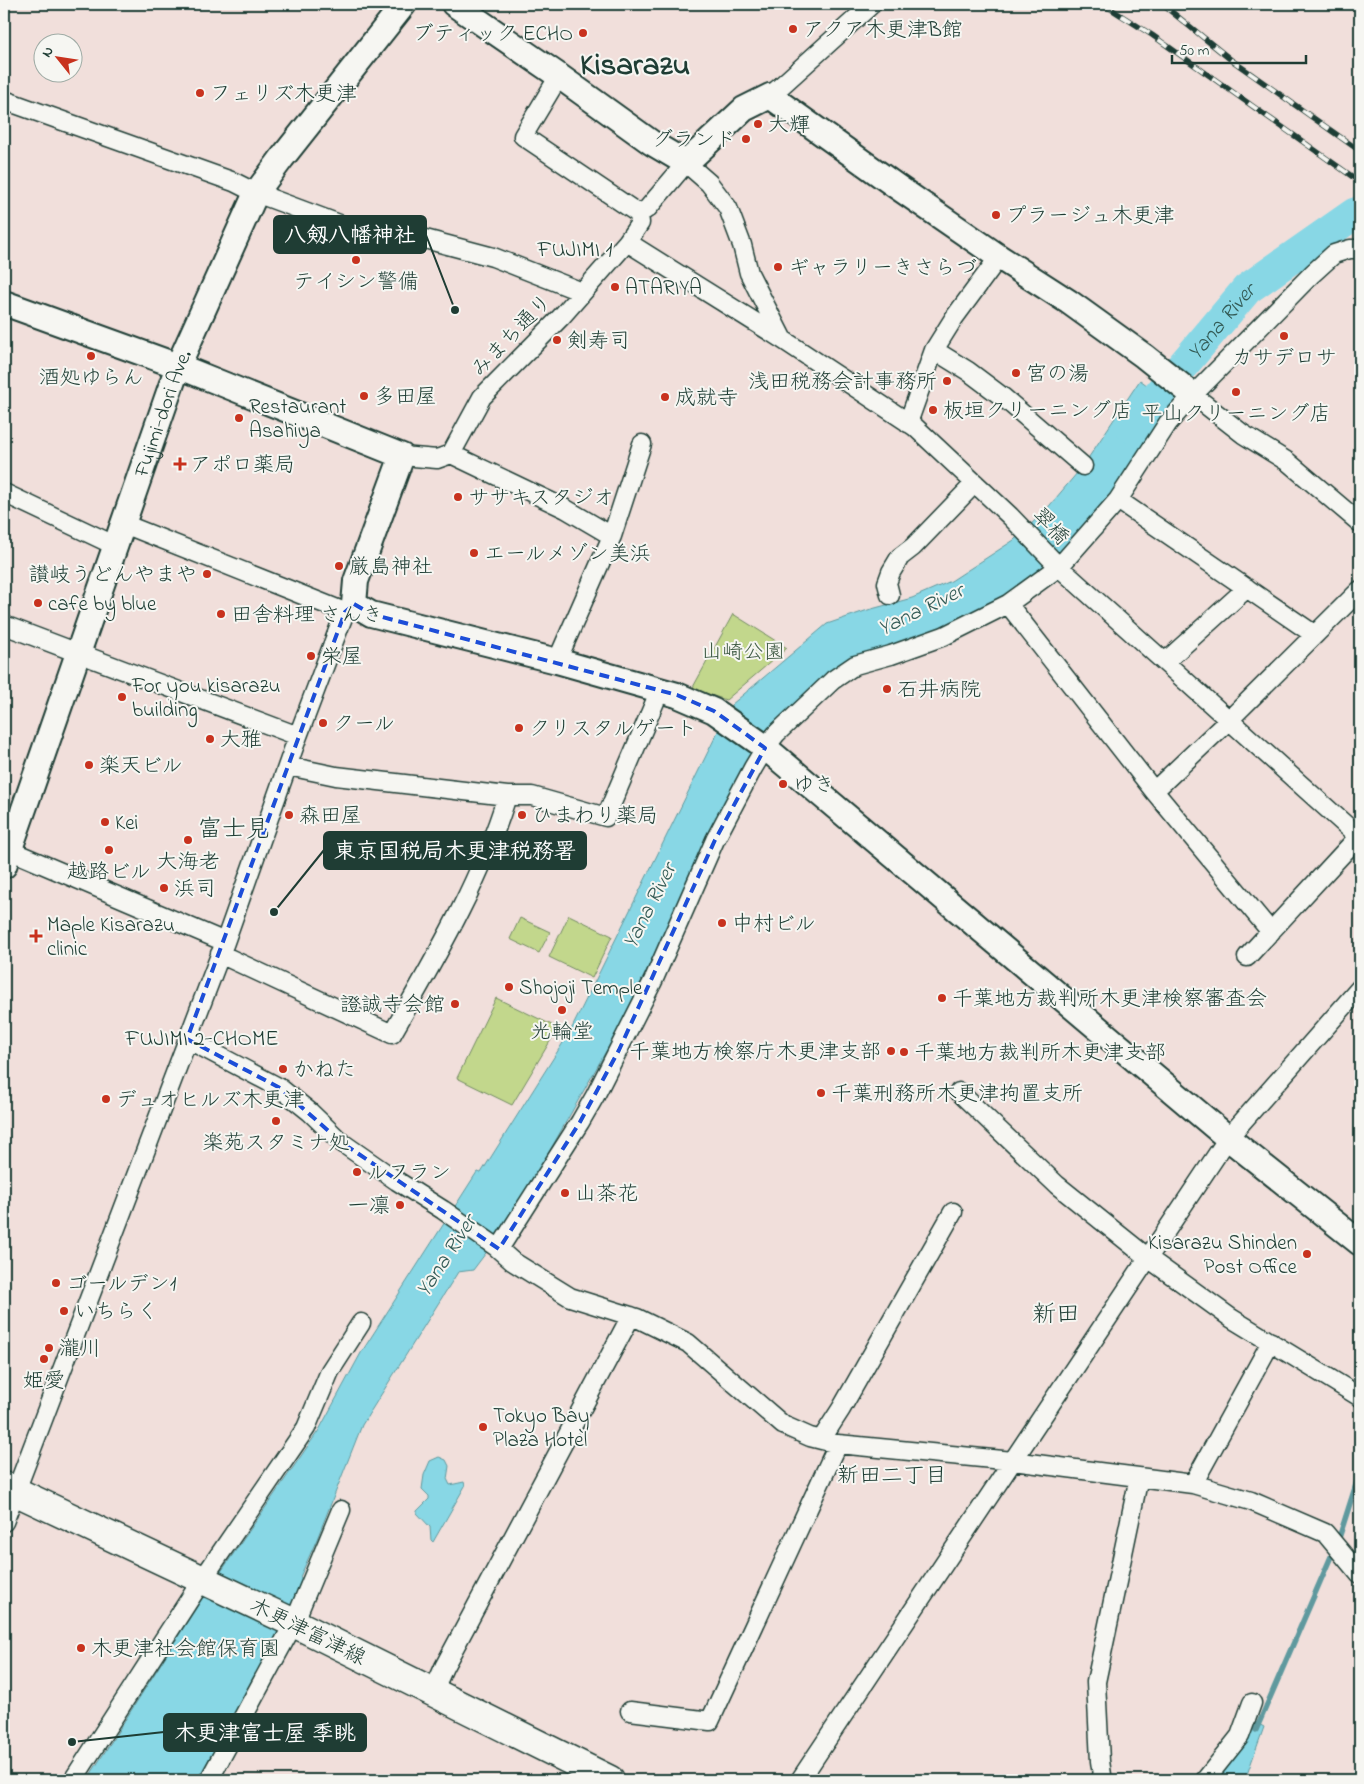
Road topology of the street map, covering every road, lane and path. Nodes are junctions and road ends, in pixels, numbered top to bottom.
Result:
1 (404, 4) edge
2 (454, 4) edge
3 (872, 4) edge
4 (559, 76) junction
5 (770, 96) junction
6 (4, 100) edge
7 (686, 163) junction
8 (256, 193) junction
9 (639, 214) junction
10 (627, 242) junction
11 (1360, 249) edge
12 (999, 256) junction
13 (582, 292) junction
14 (4, 303) edge
15 (782, 339) junction
16 (934, 350) junction
17 (178, 366) junction
18 (1193, 395) junction
19 (908, 423) junction
20 (642, 444) dead end
21 (451, 454) junction
22 (402, 456) junction
23 (1083, 466) dead end
24 (975, 483) junction
25 (4, 493) edge
26 (1118, 500) junction
27 (1360, 522) edge
28 (124, 524) junction
29 (612, 536) junction
30 (116, 546) junction
31 (1059, 567) junction
32 (1247, 588) junction
33 (1360, 590) edge
34 (890, 595) dead end
35 (1008, 604) junction
36 (349, 608) junction
37 (4, 625) edge
38 (1315, 635) junction
39 (78, 653) junction
40 (558, 661) junction
41 (1165, 662) junction
42 (660, 690) junction
43 (1229, 720) junction
44 (298, 736) junction
45 (763, 746) junction
46 (288, 766) junction
47 (1154, 791) junction
48 (507, 796) junction
49 (1360, 836) edge
50 (5, 855) edge
51 (1270, 932) junction
52 (222, 948) junction
53 (1247, 957) dead end
54 (1360, 988) edge
55 (188, 1039) junction
56 (959, 1092) dead end
57 (1228, 1138) junction
58 (953, 1212) dead end
59 (1360, 1243) edge
60 (497, 1247) junction
61 (1148, 1258) junction
62 (631, 1316) junction
63 (361, 1323) dead end
64 (1271, 1342) junction
65 (1360, 1397) edge
66 (830, 1442) junction
67 (1013, 1461) junction
68 (1139, 1477) junction
69 (1193, 1484) junction
70 (10, 1488) edge
71 (341, 1510) dead end
72 (4, 1522) edge
73 (1360, 1575) edge
74 (202, 1580) junction
75 (294, 1623) junction
76 (433, 1692) junction
77 (1252, 1704) dead end
78 (630, 1711) dead end
79 (604, 1779) edge
80 (73, 1780) edge
81 (209, 1780) edge
82 (800, 1780) edge
83 (1099, 1780) edge
84 (1205, 1780) edge

1 - 8 street, Fujimi-dori Ave.
2 - 4 street
3 - 5 street
4 - 7 street
4 - 9 street
5 - 7 street
5 - 12 street
6 - 8 street
7 - 9 street
7 - 15 street
8 - 13 street
8 - 17 street, Fujimi-dori Ave.
9 - 10 street, みまち通り
10 - 13 street, みまち通り
10 - 15 street, 翠橋
11 - 18 street
12 - 16 street
12 - 18 street
13 - 21 street, みまち通り
14 - 17 street
15 - 19 street, 翠橋
16 - 19 street
16 - 23 street
17 - 22 street
17 - 28 street, Fujimi-dori Ave.
18 - 26 street
18 - 27 street
19 - 24 street, 翠橋
20 - 29 street
21 - 22 street
21 - 29 street
22 - 36 street
24 - 31 street, 翠橋
24 - 34 street
25 - 30 street
26 - 31 street
26 - 32 street
28 - 30 street, Fujimi-dori Ave.
28 - 36 street
29 - 40 street
30 - 39 street, Fujimi-dori Ave.
31 - 35 street
31 - 41 street, 翠橋
32 - 38 street
32 - 41 street
33 - 38 street
35 - 45 street
35 - 47 street
36 - 40 street
36 - 44 street
37 - 39 street
38 - 43 street
39 - 44 street
39 - 50 street, Fujimi-dori Ave.
40 - 42 street
41 - 43 street, 翠橋
42 - 45 street
42 - 48 street
43 - 47 street
43 - 49 street, 翠橋
44 - 46 street
45 - 57 street
45 - 60 street
46 - 48 street
46 - 52 street
47 - 51 street
48 - 52 street
49 - 51 street
50 - 52 street
51 - 53 street
52 - 55 street
54 - 57 street
55 - 60 street
55 - 70 street
56 - 61 street
57 - 59 street
57 - 61 street
58 - 66 street
60 - 62 street
61 - 64 street
61 - 67 street
62 - 66 street
62 - 76 street
63 - 74 street
64 - 65 street
64 - 69 street
66 - 67 street
66 - 78 street
67 - 68 street
67 - 82 street
68 - 69 street
68 - 83 street
69 - 73 street
70 - 72 street
70 - 74 main road, 木更津富津線
71 - 75 street
74 - 75 main road, 木更津富津線
74 - 80 street
75 - 76 main road, 木更津富津線
75 - 81 street
76 - 79 main road, 木更津富津線
77 - 84 street

